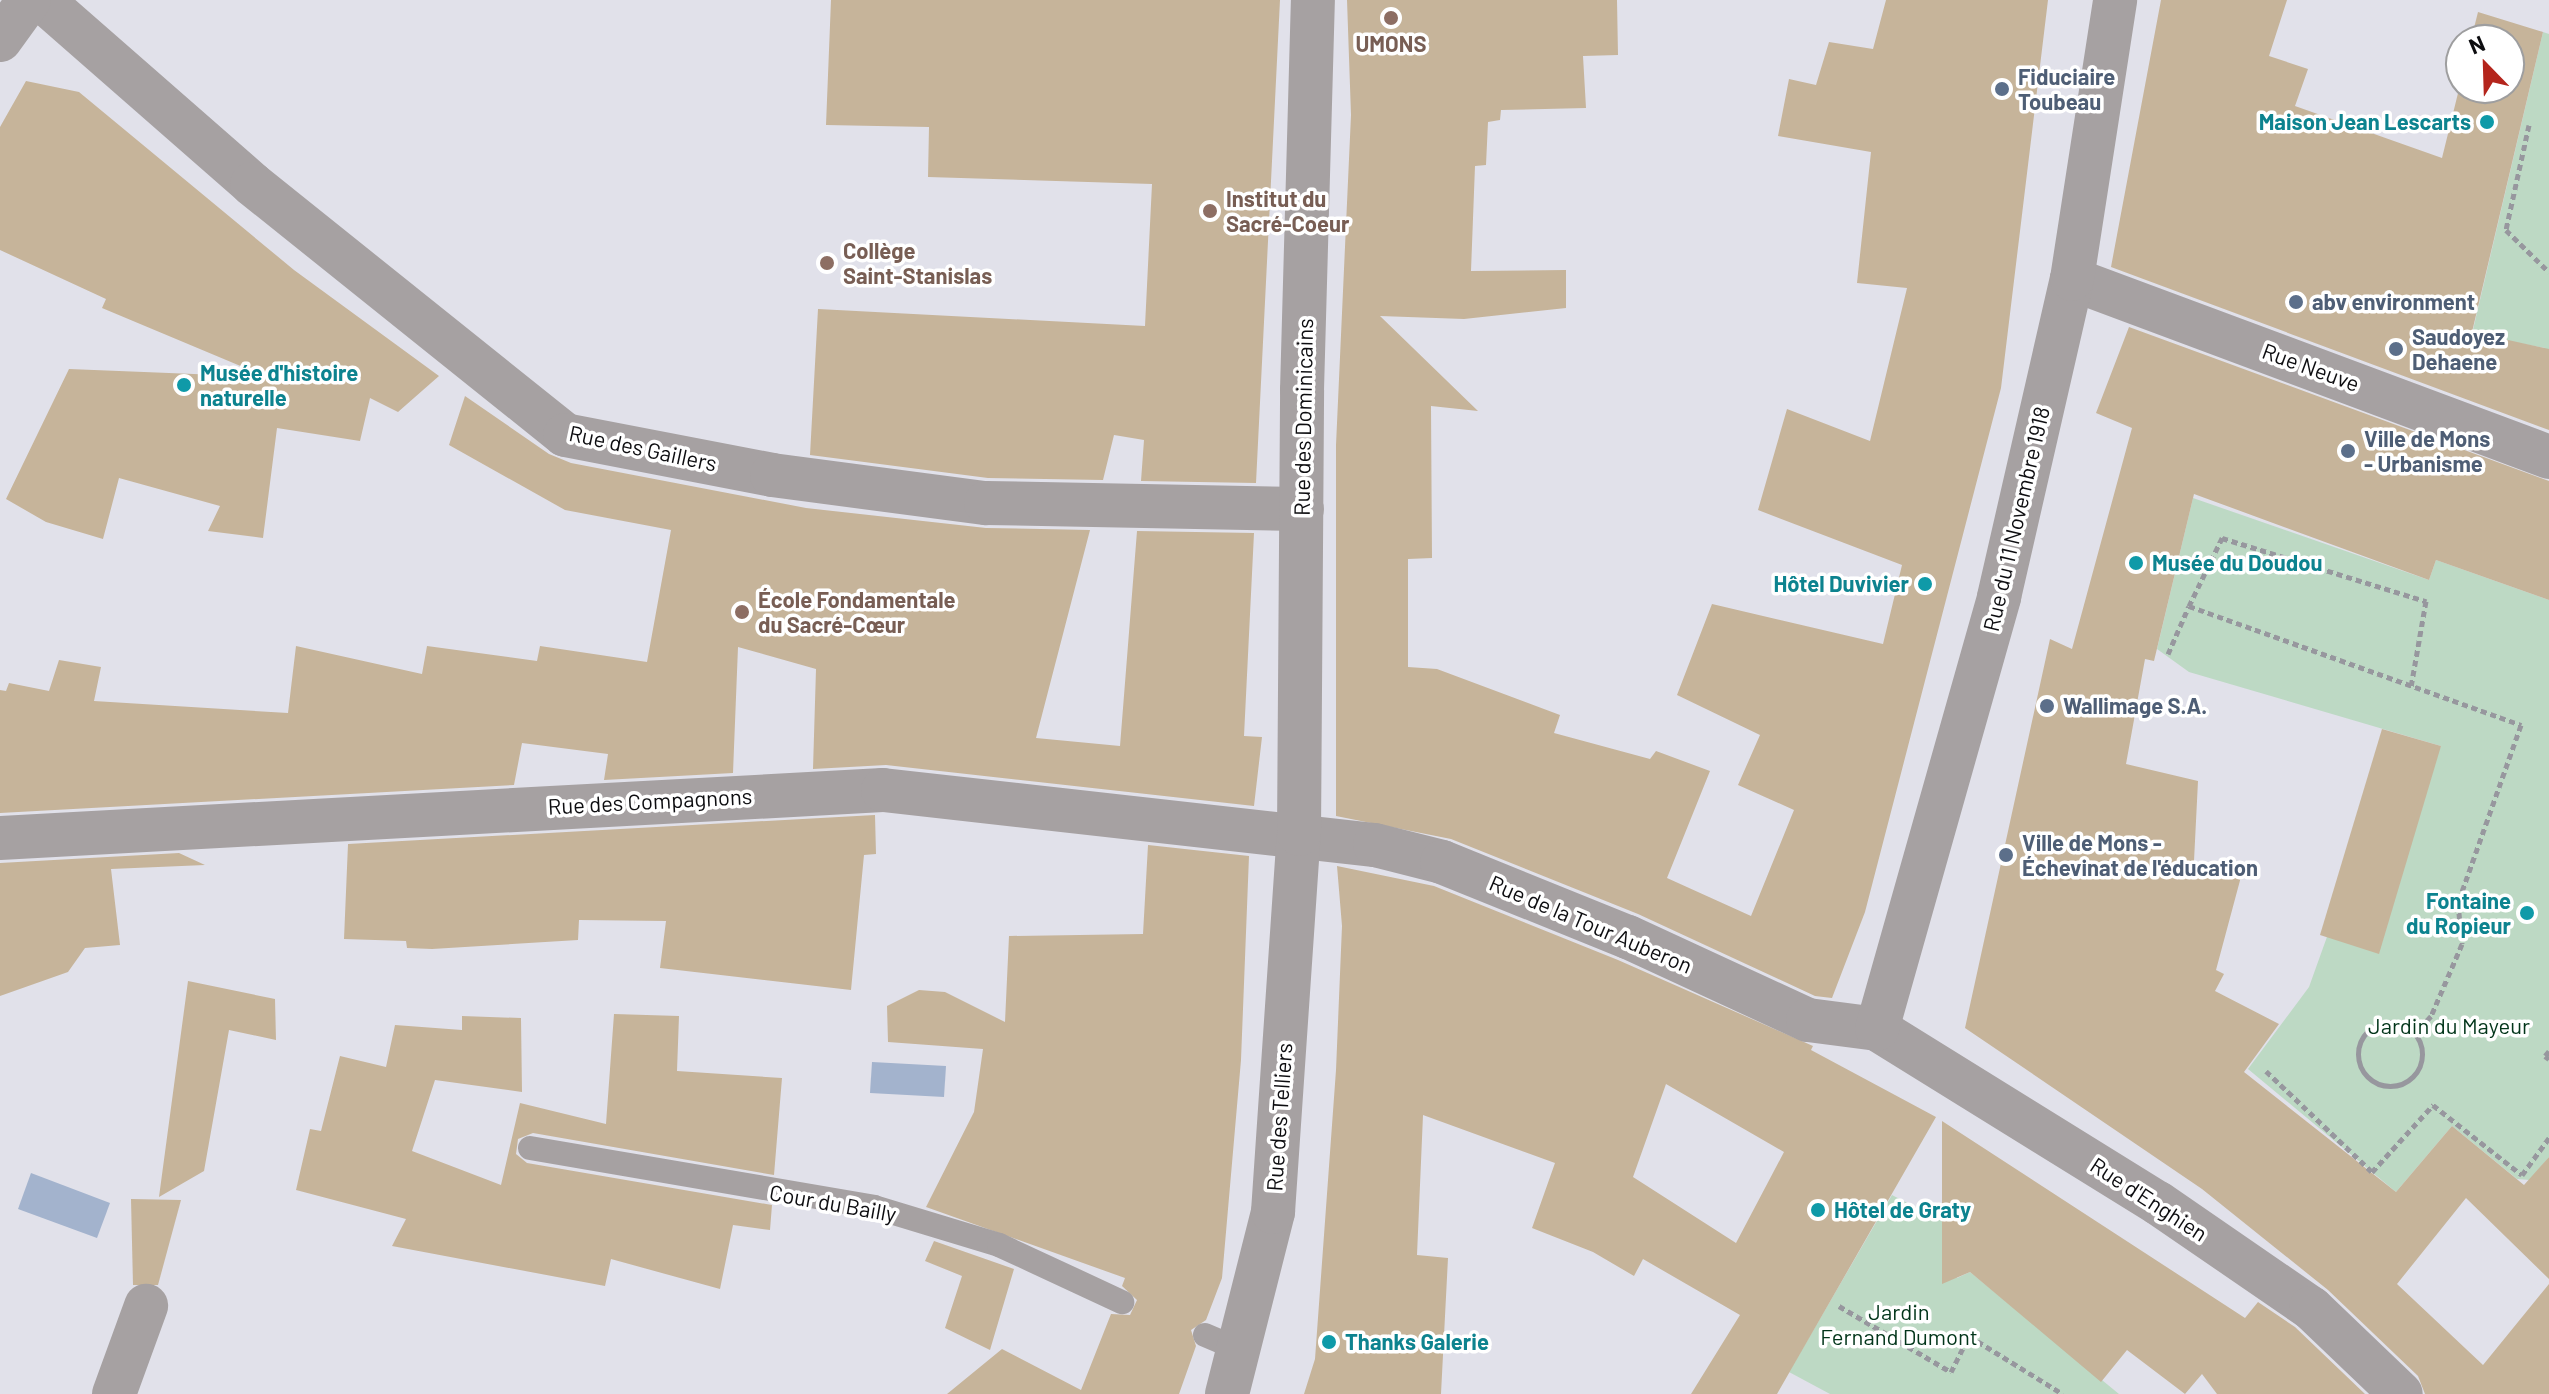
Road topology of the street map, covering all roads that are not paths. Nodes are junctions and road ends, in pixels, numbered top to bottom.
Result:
1 (29, 0) edge
2 (42, 0) edge
3 (1313, 0) edge
4 (2115, 0) edge
5 (0, 40) edge
6 (2072, 279) junction
7 (2549, 457) edge
8 (1302, 509) junction
9 (1299, 834) junction
10 (0, 838) edge
11 (1877, 1029) junction
12 (530, 1148) dead end
13 (1122, 1302) dead end
14 (146, 1306) dead end
15 (114, 1394) edge
16 (1227, 1394) edge
17 (2401, 1394) edge

1 - 5 street
2 - 8 street, Rue des Gaillers
3 - 8 street, Rue des Dominicains
4 - 6 street, Rue du 11 Novembre 1918
6 - 7 street, Rue Neuve
6 - 11 street, Rue du 11 Novembre 1918
8 - 9 street, Rue des Dominicains
9 - 10 street, Rue des Compagnons
9 - 11 street, Rue de la Tour Auberon
9 - 16 street, Rue des Telliers
11 - 17 street, Rue d'Enghien
12 - 13 lane, Cour du Bailly
14 - 15 street

